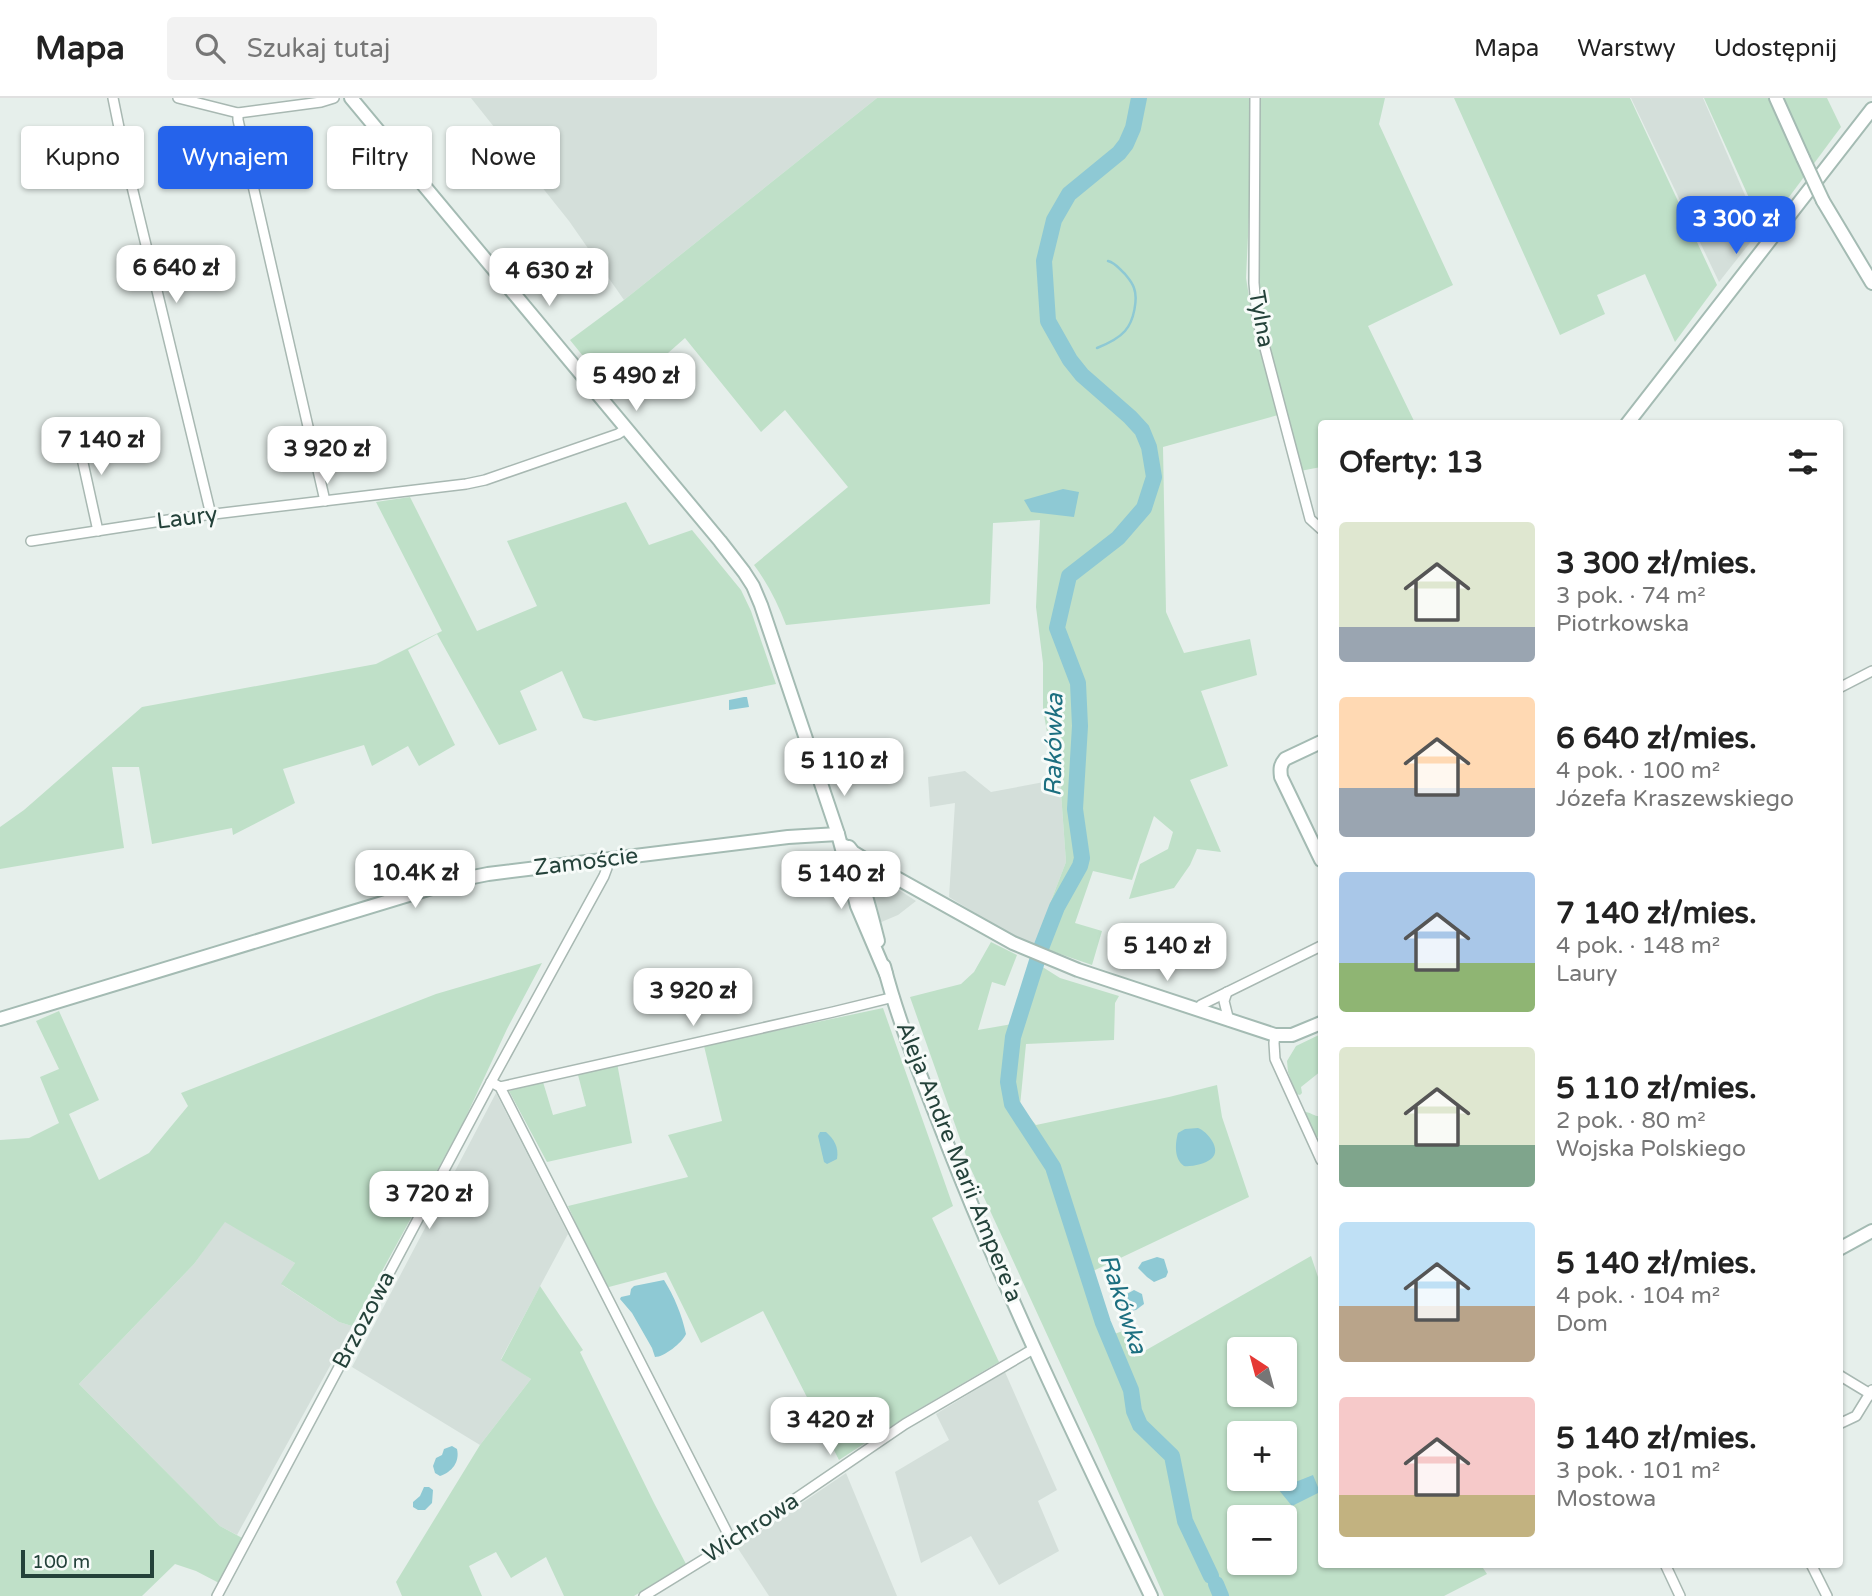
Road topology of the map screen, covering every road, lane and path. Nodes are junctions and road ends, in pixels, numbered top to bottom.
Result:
1 (113, 98) edge
2 (178, 98) edge
3 (334, 98) edge
4 (351, 98) edge
5 (1255, 98) edge
6 (1776, 98) edge
7 (1872, 109) edge
8 (238, 113) junction
9 (1872, 283) edge
10 (1630, 420) edge
11 (627, 428) junction
12 (76, 431) dead end
13 (325, 501) junction
14 (211, 515) junction
15 (1318, 526) edge
16 (98, 531) junction
17 (31, 541) dead end
18 (1872, 671) edge
19 (1843, 686) edge
20 (1318, 743) edge
21 (838, 834) junction
22 (1318, 854) edge
23 (607, 859) junction
24 (876, 866) junction
25 (859, 878) junction
26 (1318, 947) edge
27 (886, 974) junction
28 (1227, 992) junction
29 (894, 996) junction
30 (1197, 1010) junction
31 (0, 1019) edge
32 (1229, 1021) junction
33 (1318, 1024) edge
34 (1275, 1035) junction
35 (496, 1084) junction
36 (1318, 1152) edge
37 (1872, 1231) edge
38 (1843, 1247) edge
39 (1035, 1348) junction
40 (1843, 1377) edge
41 (1871, 1393) edge
42 (1843, 1422) edge
43 (732, 1542) junction
44 (1667, 1568) edge
45 (1813, 1568) edge
46 (217, 1596) edge
47 (643, 1596) edge
48 (1151, 1596) edge
49 (1680, 1596) edge
50 (1827, 1596) edge

1 - 14 street
2 - 8 street
3 - 8 street
4 - 11 street
5 - 15 street, Tylna
6 - 9 street, bridge
7 - 10 street
8 - 13 street
11 - 13 street, Laury
11 - 21 street
12 - 16 street
13 - 14 street, Laury
14 - 16 street, Laury
16 - 17 street, Laury
18 - 19 street
20 - 22 street
21 - 23 street, Zamoście
21 - 24 street
21 - 25 street, Aleja Andre Marii Ampere'a
21 - 27 street, Aleja Andre Marii Ampere'a
23 - 31 street, Zamoście
23 - 35 street, Brzozowa
24 - 25 street
24 - 30 street
25 - 27 street, Aleja Andre Marii Ampere'a
26 - 28 street
27 - 29 street, Aleja Andre Marii Ampere'a
28 - 30 street
28 - 32 street
29 - 35 street
29 - 39 street, Aleja Andre Marii Ampere'a
30 - 32 street
32 - 34 street
33 - 34 street
34 - 36 street
35 - 43 street
35 - 46 street, Brzozowa
37 - 38 street
39 - 43 street, Wichrowa
39 - 48 street, Aleja Andre Marii Ampere'a
40 - 41 street
41 - 42 street
43 - 47 street, Wichrowa
44 - 49 street
45 - 50 street

